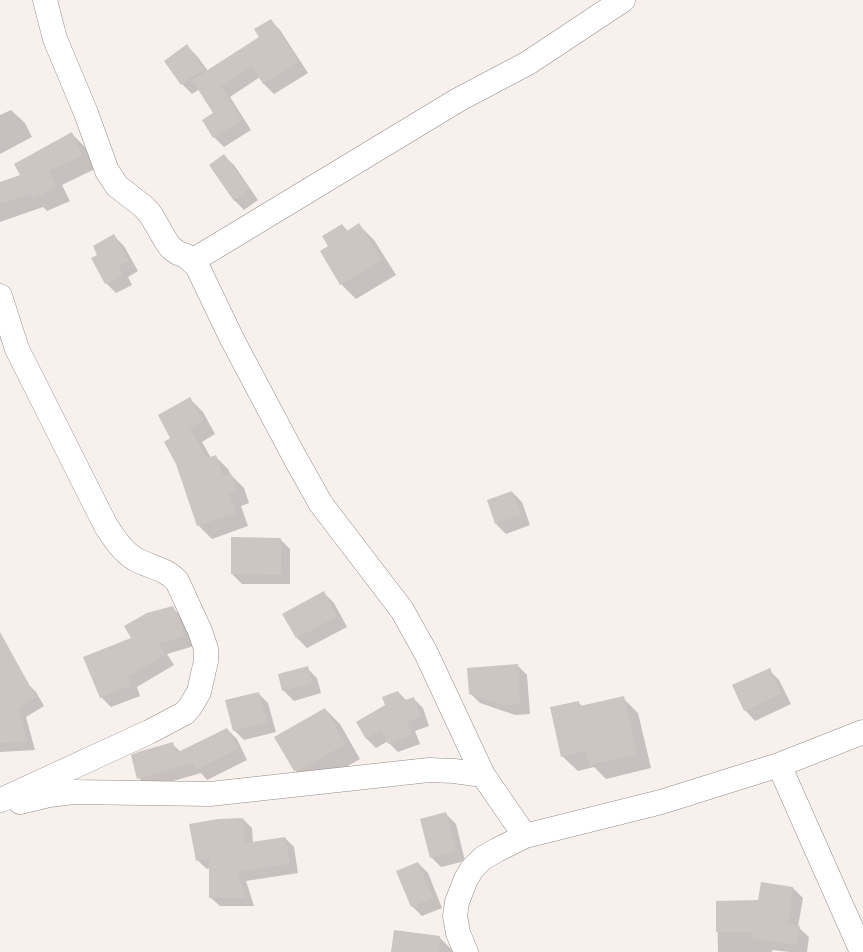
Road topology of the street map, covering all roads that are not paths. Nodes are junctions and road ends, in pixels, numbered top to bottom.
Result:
1 (45, 0) edge
2 (624, 0) edge
3 (192, 260) junction
4 (0, 296) edge
5 (863, 732) edge
6 (779, 765) junction
7 (483, 775) junction
8 (4, 803) edge
9 (525, 836) junction
10 (466, 952) edge
11 (862, 952) edge

1 - 3 street
2 - 3 street
3 - 7 street
4 - 8 street
5 - 6 street
6 - 9 street
6 - 11 street
7 - 8 street
7 - 9 street
9 - 10 street

